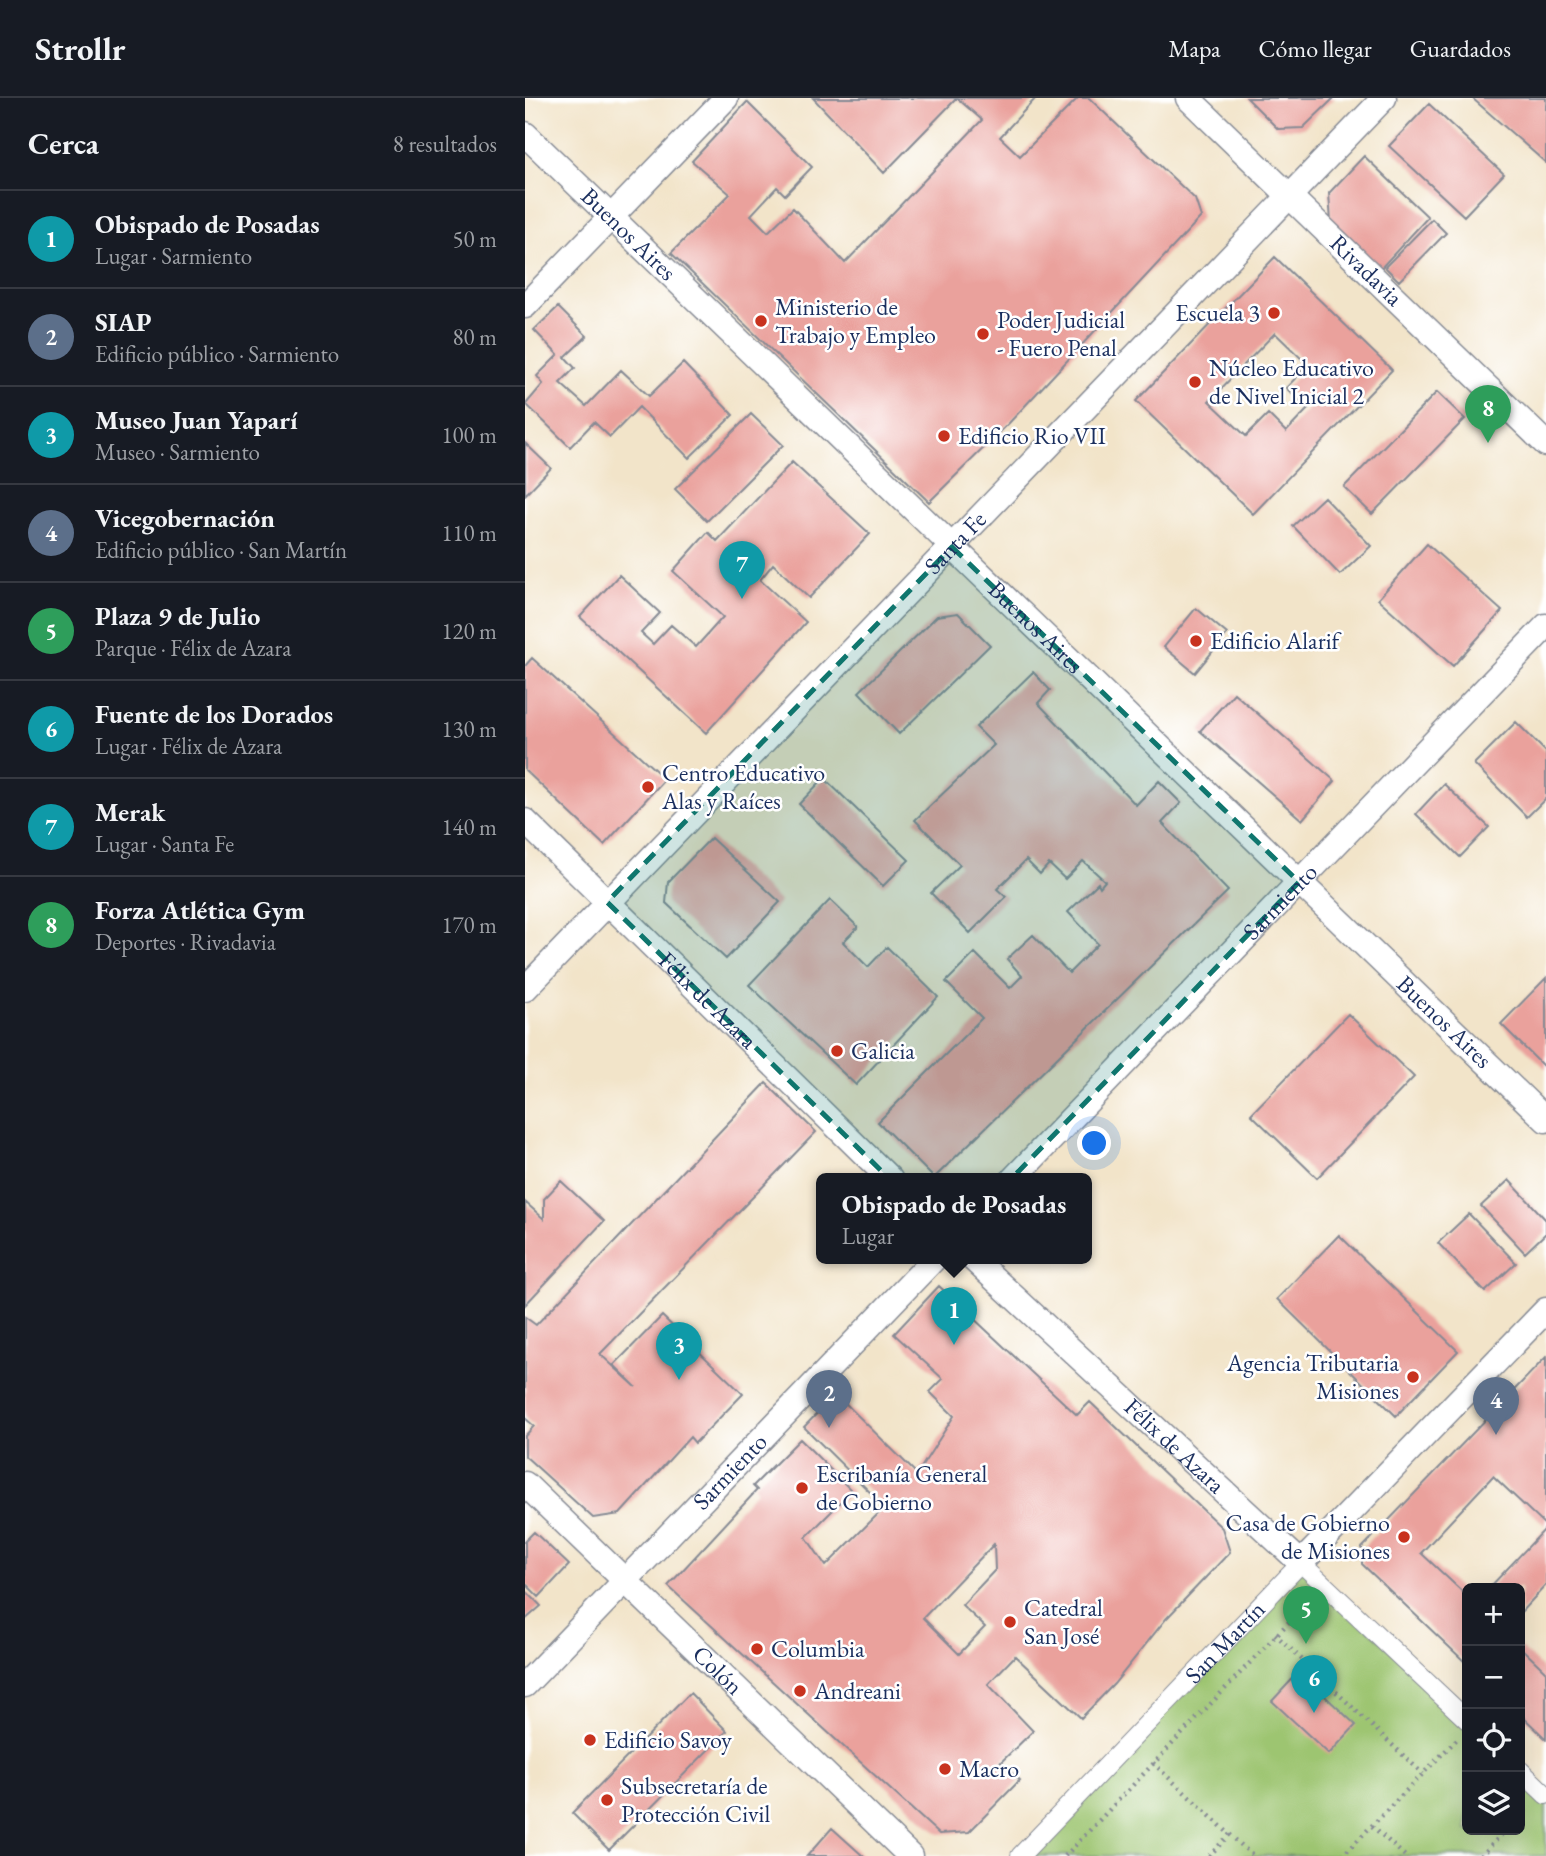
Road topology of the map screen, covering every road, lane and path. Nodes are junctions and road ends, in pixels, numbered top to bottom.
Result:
1 (726, 98) edge
2 (1188, 98) edge
3 (1384, 98) edge
4 (525, 134) edge
5 (1290, 196) junction
6 (611, 217) junction
7 (525, 306) edge
8 (1546, 444) edge
9 (952, 547) junction
10 (1546, 626) edge
11 (525, 821) edge
12 (1299, 881) junction
13 (607, 902) junction
14 (525, 989) edge
15 (1546, 1120) edge
16 (884, 1173) edge
17 (1019, 1173) edge
18 (929, 1264) edge
19 (978, 1264) edge
20 (1546, 1310) edge
21 (525, 1484) edge
22 (1301, 1563) junction
23 (625, 1581) junction
24 (1324, 1585) junction
25 (1252, 1612) junction
26 (1276, 1635) junction
27 (525, 1685) edge
28 (1462, 1715) edge
29 (1458, 1737) dead end
30 (1153, 1763) junction
31 (1522, 1772) edge
32 (1423, 1774) junction
33 (1546, 1795) edge
34 (1372, 1826) junction
35 (1230, 1834) junction
36 (1502, 1835) edge
37 (910, 1856) edge
38 (1020, 1856) edge
39 (1065, 1856) edge
40 (1209, 1856) edge
41 (1253, 1856) edge
42 (1342, 1856) edge
43 (1405, 1856) edge
44 (1482, 1856) edge

1 - 6 street
2 - 5 street, Rivadavia
3 - 5 street, Santa Fe
4 - 6 street, Buenos Aires
5 - 8 street, Rivadavia
5 - 9 street, Santa Fe
6 - 7 street
6 - 9 street, Buenos Aires
9 - 12 street, Buenos Aires
9 - 13 street, Santa Fe
10 - 12 street, Sarmiento
11 - 13 street, Félix de Azara
12 - 15 street, Buenos Aires
12 - 17 street, Sarmiento
13 - 14 street, Santa Fe
13 - 16 street, Félix de Azara
18 - 23 street, Sarmiento
19 - 22 street, Félix de Azara
20 - 22 street, San Martín
21 - 23 street, Colón
22 - 24 street, Félix de Azara
22 - 25 street, San Martín
23 - 27 street, Sarmiento
23 - 37 street, Colón
24 - 26 path
24 - 28 street, Félix de Azara
25 - 26 path
25 - 38 street, San Martín
26 - 30 path
26 - 32 path
29 - 32 path
30 - 35 path
30 - 39 path
31 - 33 street
32 - 34 path
34 - 42 path
34 - 43 path
35 - 40 path
35 - 41 path
36 - 44 path

